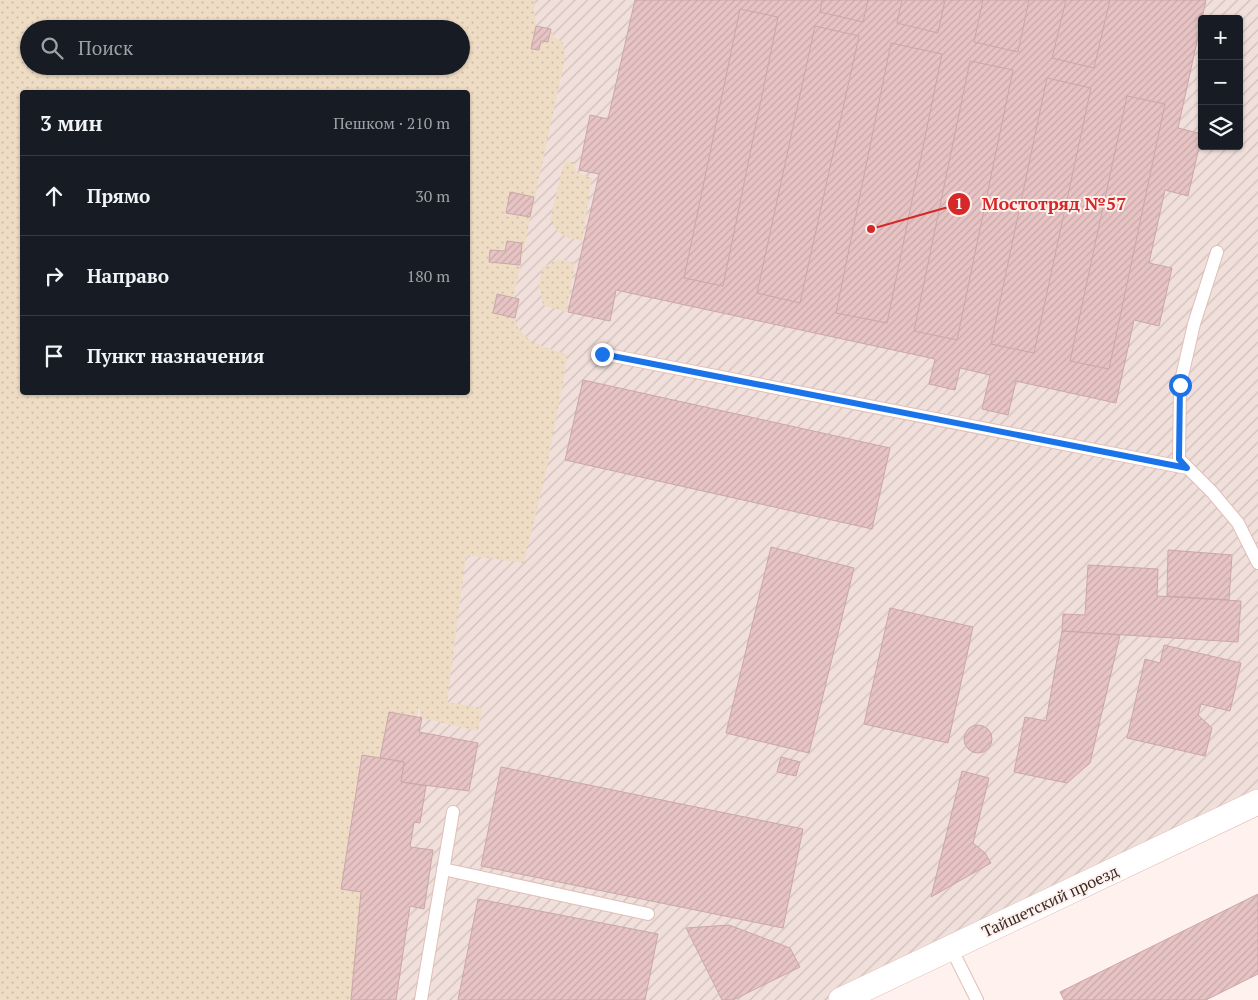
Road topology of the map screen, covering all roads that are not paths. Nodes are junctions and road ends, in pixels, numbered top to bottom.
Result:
1 (1217, 252) dead end
2 (602, 354) dead end
3 (1187, 468) junction
4 (1258, 563) edge
5 (1258, 802) edge
6 (453, 812) dead end
7 (443, 869) junction
8 (648, 914) dead end
9 (951, 948) junction
10 (421, 1000) edge
11 (842, 1000) edge
12 (978, 1000) edge

1 - 3 lane
2 - 3 lane
3 - 4 lane
5 - 9 street, Тайшетский проезд
6 - 7 lane
7 - 8 lane
7 - 10 lane
9 - 11 street, Тайшетский проезд
9 - 12 lane

